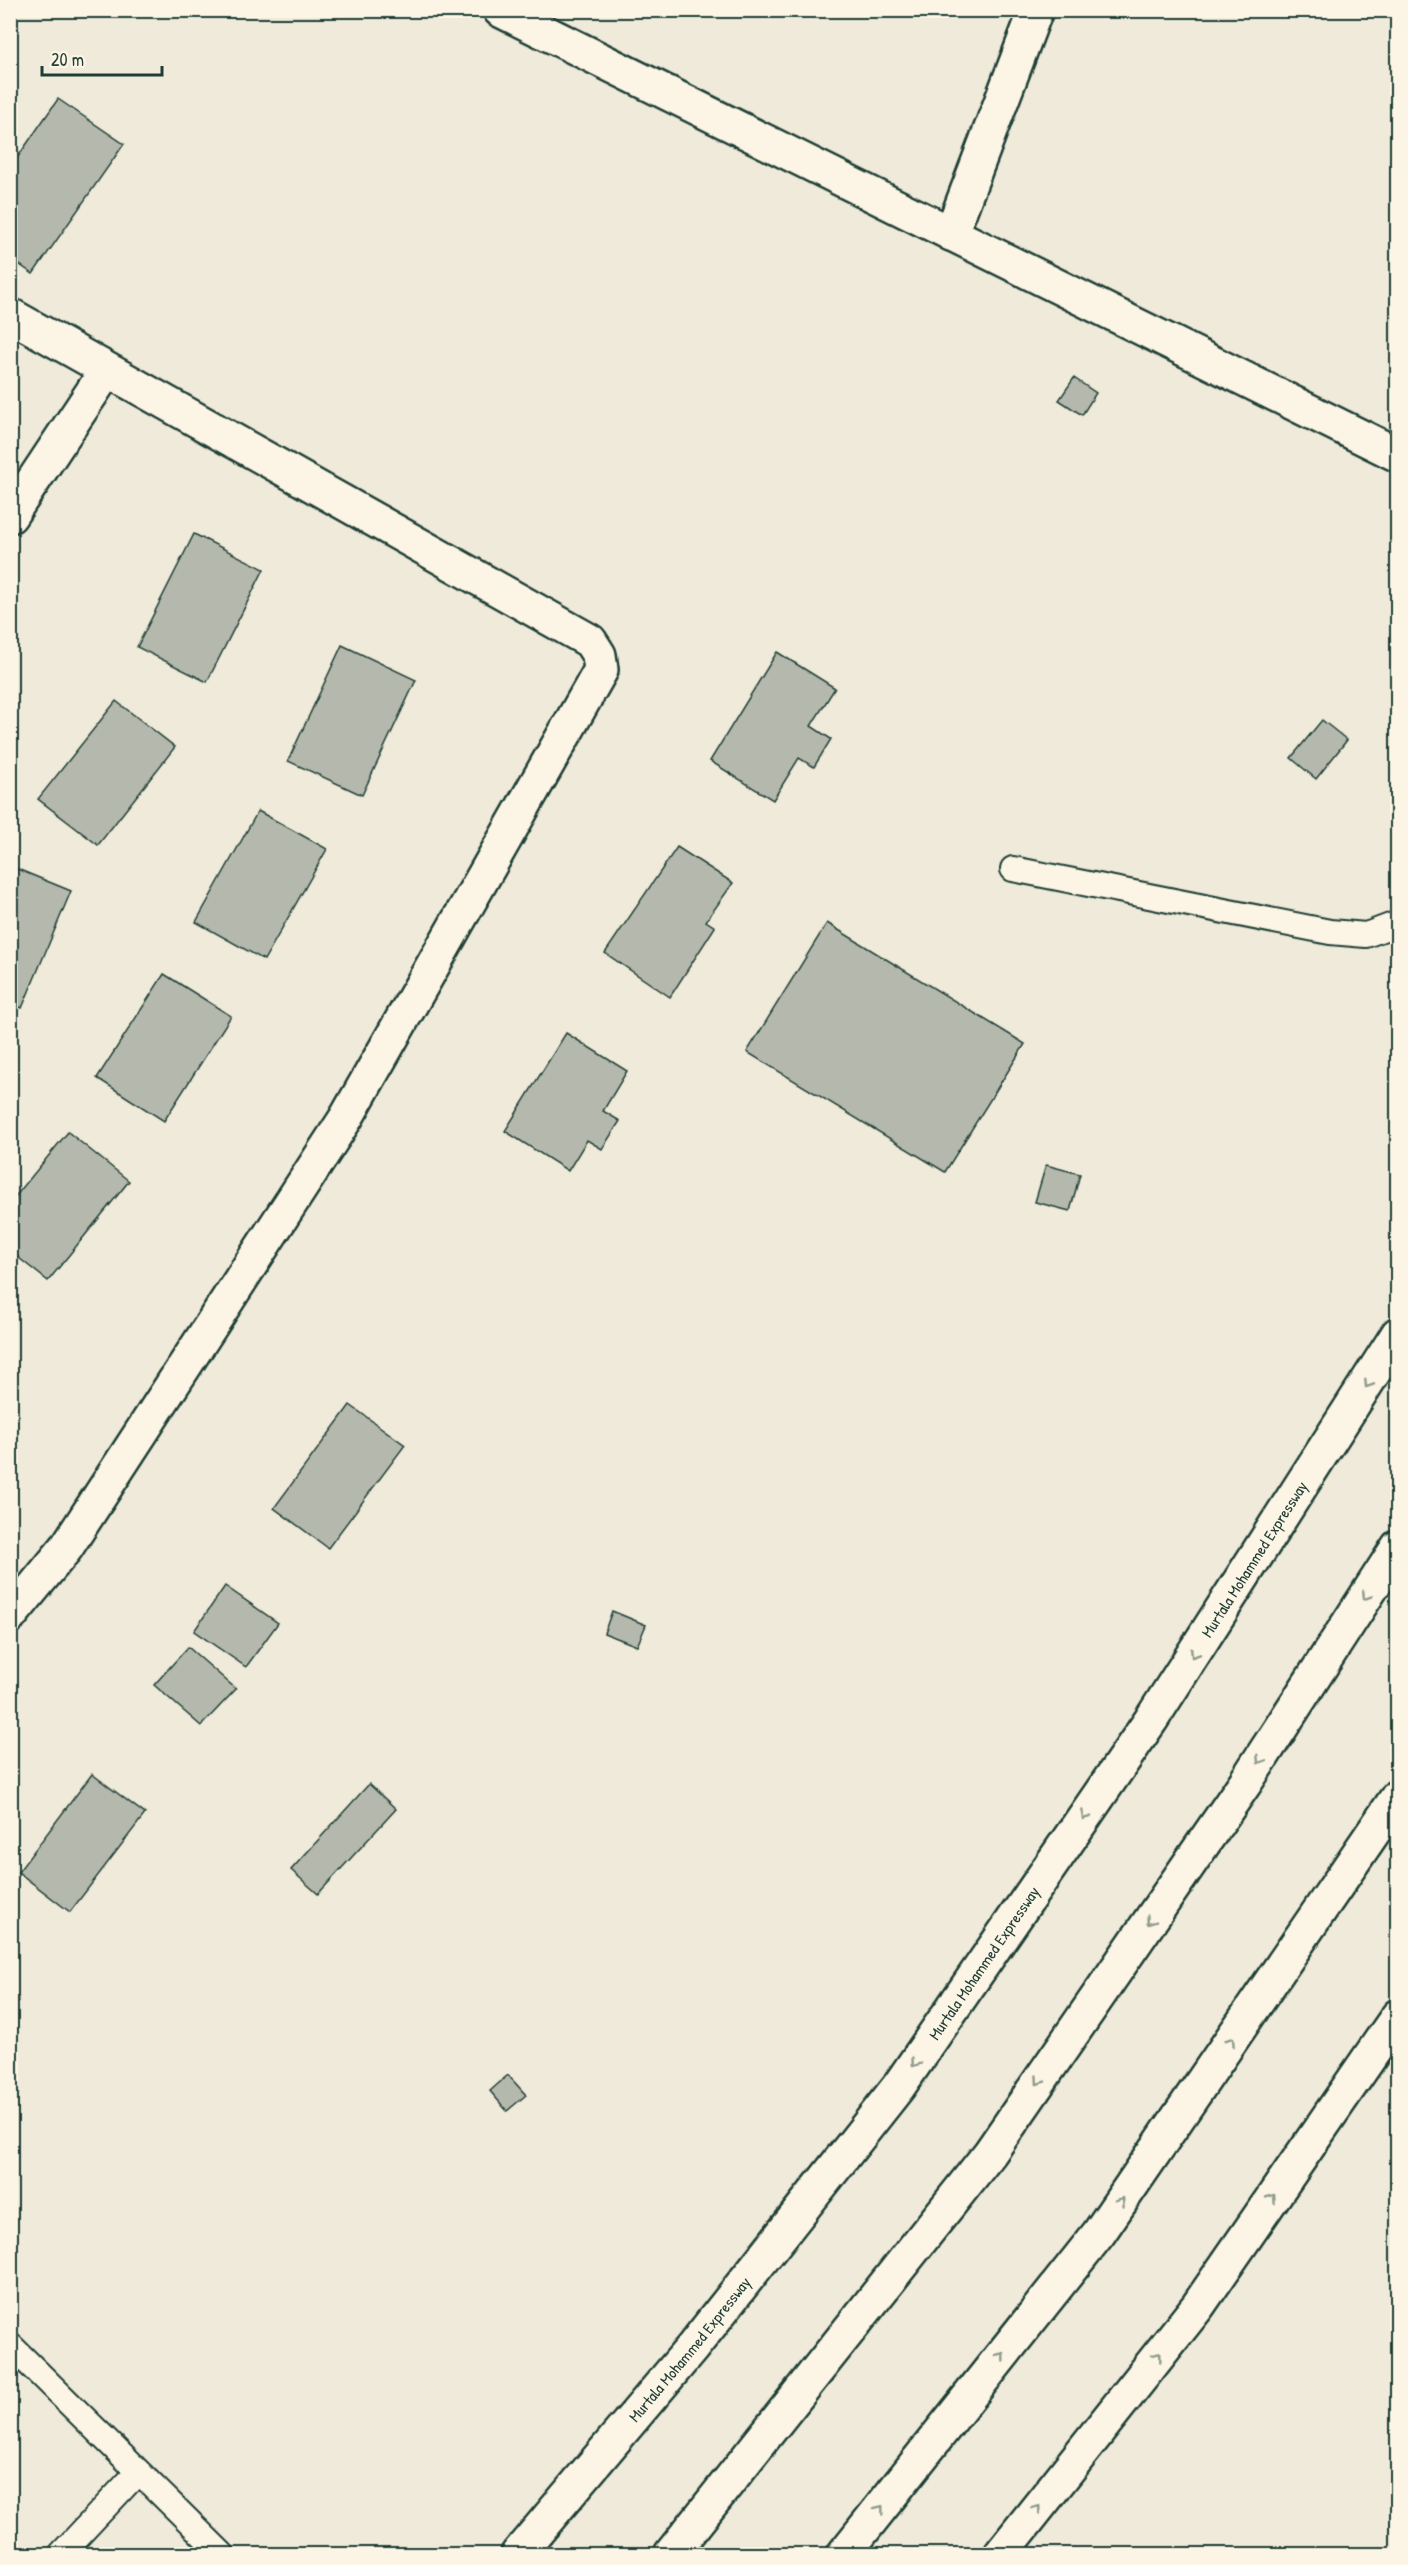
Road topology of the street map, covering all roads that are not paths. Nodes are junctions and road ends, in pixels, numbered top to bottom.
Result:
1 (500, 10) edge
2 (1036, 10) edge
3 (951, 234) junction
4 (10, 315) edge
5 (107, 370) junction
6 (1398, 455) edge
7 (10, 516) edge
8 (1013, 869) dead end
9 (1398, 923) edge
10 (1398, 1334) edge
11 (1398, 1547) edge
12 (10, 1616) edge
13 (1398, 1796) edge
14 (1398, 2016) edge
15 (10, 2345) edge
16 (138, 2472) junction
17 (524, 2550) edge
18 (61, 2554) edge
19 (222, 2554) edge
20 (671, 2554) edge
21 (844, 2554) edge
22 (1001, 2554) edge

1 - 3 main road
2 - 3 main road
3 - 6 main road
4 - 5 main road
5 - 7 main road
5 - 12 main road
8 - 9 lane
10 -> 17 main road, Murtala Mohammed Expressway
11 -> 20 main road
21 -> 13 main road
22 -> 14 main road
15 - 16 lane
16 - 18 lane
16 - 19 lane

